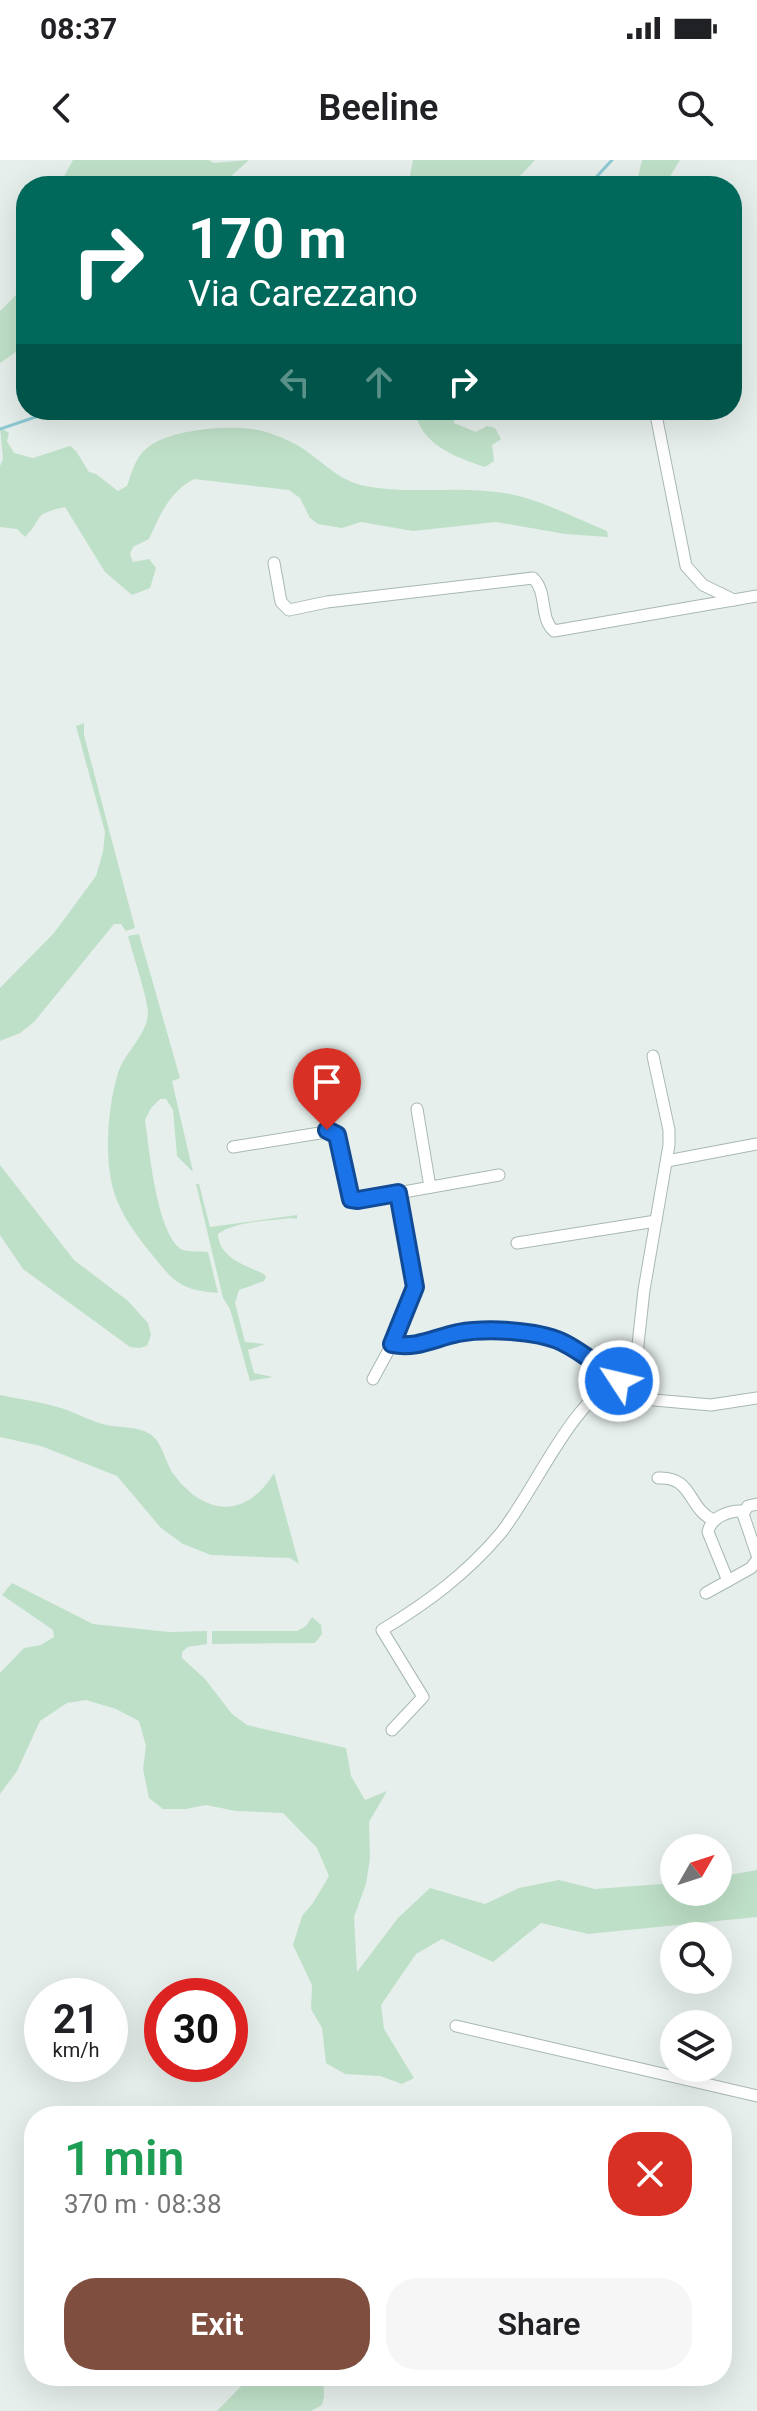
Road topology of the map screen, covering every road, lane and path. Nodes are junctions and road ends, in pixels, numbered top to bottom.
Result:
1 (657, 420) edge
2 (274, 563) dead end
3 (757, 596) edge
4 (734, 600) junction
5 (653, 1056) dead end
6 (417, 1109) dead end
7 (757, 1144) edge
8 (233, 1147) dead end
9 (667, 1161) junction
10 (499, 1175) dead end
11 (430, 1187) junction
12 (398, 1193) junction
13 (656, 1221) junction
14 (517, 1243) dead end
15 (392, 1344) junction
16 (373, 1379) dead end
17 (619, 1381) junction
18 (633, 1390) junction
19 (757, 1398) edge
20 (658, 1478) dead end
21 (757, 1504) edge
22 (744, 1511) junction
23 (713, 1520) junction
24 (757, 1558) edge
25 (728, 1581) junction
26 (706, 1593) dead end
27 (392, 1730) dead end
28 (456, 2026) dead end
29 (757, 2096) edge

1 - 4 street
2 - 4 street
3 - 4 street
5 - 9 street
6 - 11 street
7 - 9 street
8 - 12 street
9 - 13 street
10 - 11 street
11 - 12 street
12 - 15 street
13 - 14 street
13 - 18 street
15 - 16 street
15 - 17 street
17 - 18 street
17 - 27 street
18 - 19 street
20 - 23 street
21 - 22 street
22 - 23 street
22 - 24 street
23 - 25 street
24 - 25 street
25 - 26 street
28 - 29 street

